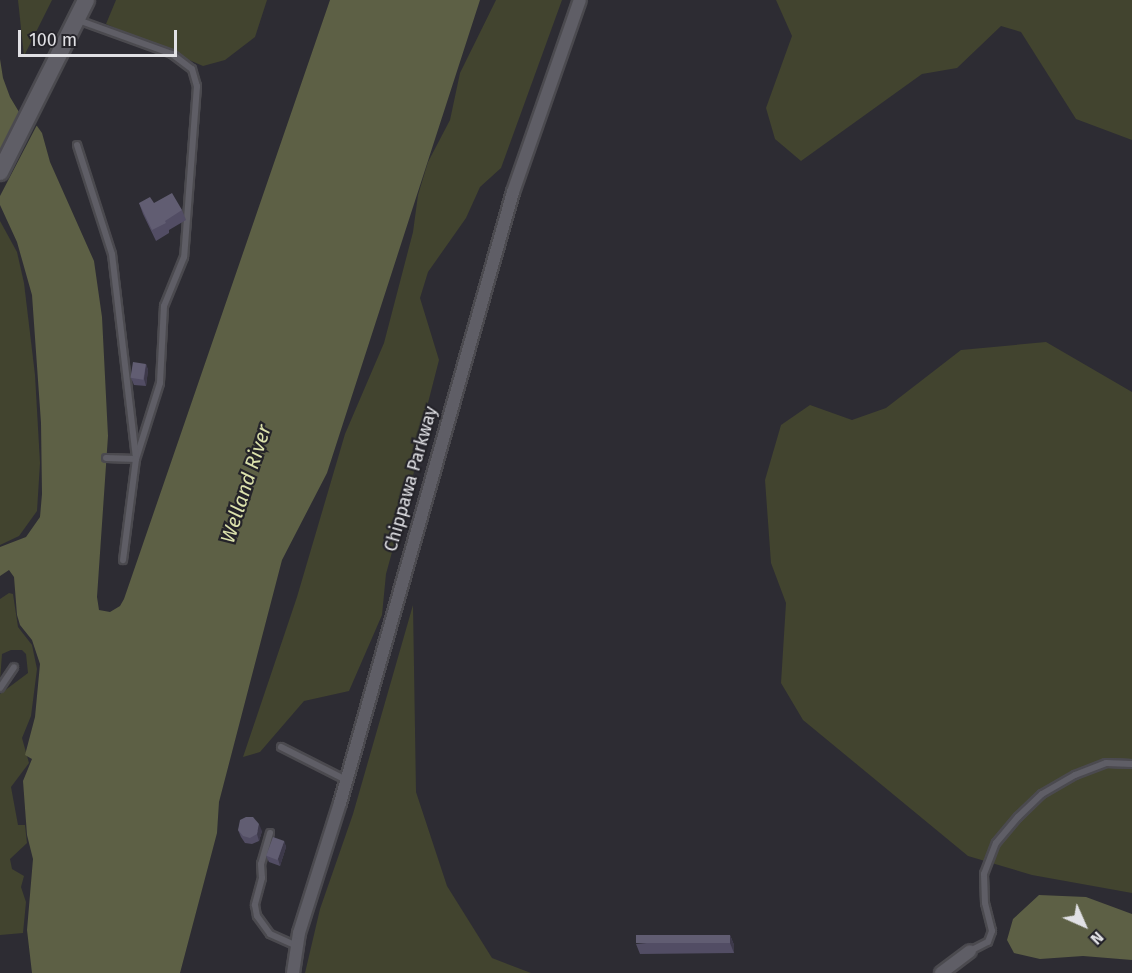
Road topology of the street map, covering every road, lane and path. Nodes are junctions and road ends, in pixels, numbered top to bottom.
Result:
1 (86, 0) edge
2 (580, 0) edge
3 (77, 20) junction
4 (78, 145) dead end
5 (0, 172) edge
6 (106, 458) dead end
7 (136, 459) junction
8 (123, 560) dead end
9 (14, 667) dead end
10 (0, 688) edge
11 (281, 747) dead end
12 (1132, 764) edge
13 (346, 780) junction
14 (270, 832) dead end
15 (297, 946) junction
16 (970, 951) joint
17 (293, 973) edge
18 (941, 973) edge

1 - 3 main road
2 - 13 street, Chippawa Parkway
3 - 5 main road
3 - 7 lane
4 - 7 lane
6 - 7 lane
7 - 8 lane
9 - 10 lane
11 - 13 lane
12 - 16 lane
13 - 15 street, Chippawa Parkway
14 - 15 lane
15 - 17 street, Chippawa Parkway
16 - 18 street

